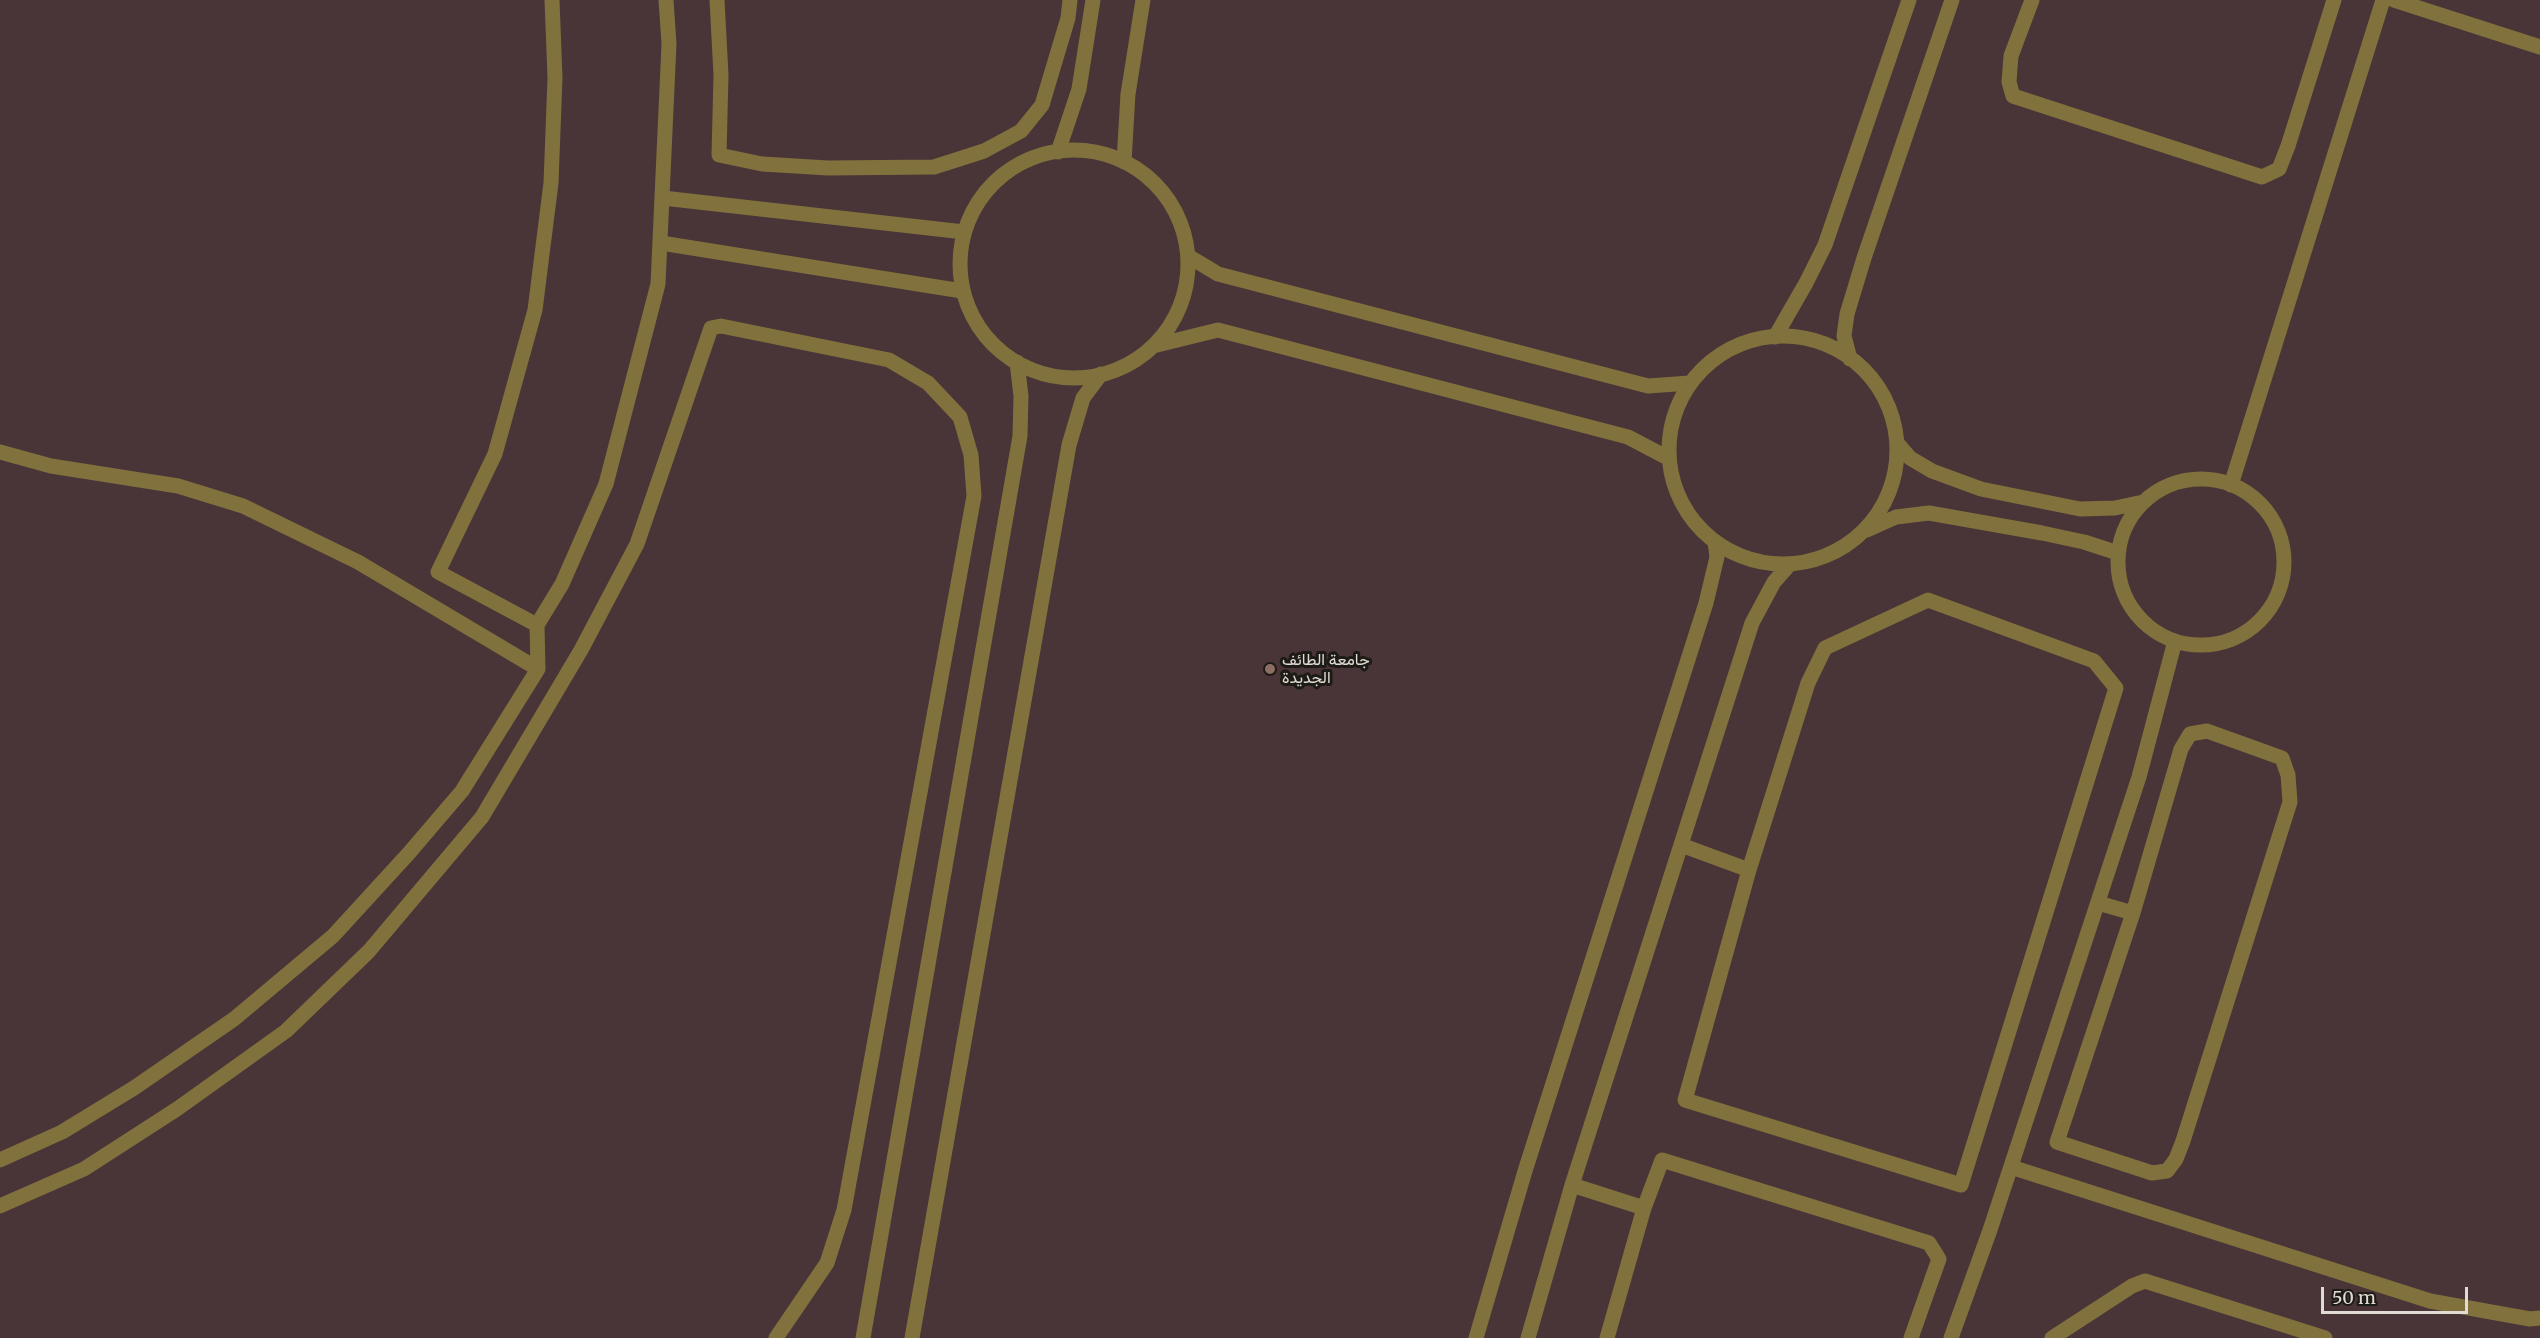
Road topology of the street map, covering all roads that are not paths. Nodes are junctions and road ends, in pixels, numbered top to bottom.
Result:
1 (552, 0) edge
2 (666, 0) edge
3 (717, 0) edge
4 (1070, 0) edge
5 (1093, 0) edge
6 (1143, 0) edge
7 (1909, 0) edge
8 (1952, 0) edge
9 (2032, 0) edge
10 (2334, 0) edge
11 (2384, 0) edge
12 (2394, 0) edge
13 (2412, 3) edge
14 (2540, 47) edge
15 (1058, 152) junction
16 (1124, 162) junction
17 (663, 198) junction
18 (964, 232) junction
19 (661, 243) junction
20 (1188, 256) junction
21 (962, 291) junction
22 (1775, 337) junction
23 (1153, 346) junction
24 (1850, 358) junction
25 (1017, 362) junction
26 (1101, 374) junction
27 (1690, 383) junction
28 (1897, 442) junction
29 (0, 452) edge
30 (1668, 458) junction
31 (2231, 485) junction
32 (2143, 502) junction
33 (1862, 532) junction
34 (1715, 542) junction
35 (2118, 553) junction
36 (1790, 564) junction
37 (537, 625) junction
38 (2175, 641) junction
39 (538, 669) junction
40 (1681, 845) junction
41 (1749, 870) junction
42 (2098, 903) junction
43 (2133, 914) junction
44 (0, 1160) edge
45 (2011, 1167) junction
46 (1572, 1185) junction
47 (0, 1206) edge
48 (1644, 1208) junction
49 (2540, 1317) edge
50 (776, 1338) edge
51 (862, 1338) edge
52 (912, 1338) edge
53 (1476, 1338) edge
54 (1528, 1338) edge
55 (1607, 1338) edge
56 (1911, 1338) edge
57 (1951, 1338) edge
58 (2052, 1338) edge
59 (2325, 1338) edge

1 - 37 lane
2 - 17 lane
3 - 4 lane
5 - 15 lane
6 - 16 lane
7 - 22 lane
8 - 24 lane
9 - 10 lane
11 - 31 lane
12 - 13 lane
13 - 14 lane
15 - 16 lane
15 - 18 lane
16 - 20 lane
17 - 18 lane
17 - 19 lane
18 - 21 lane
19 - 21 lane
19 - 37 lane
20 - 23 lane
20 - 27 lane
21 - 25 lane
22 - 24 lane
22 - 27 lane
23 - 26 lane
23 - 30 lane
24 - 28 lane
25 - 26 lane
25 - 51 lane
26 - 52 lane
27 - 30 lane
28 - 32 lane
28 - 33 lane
29 - 39 lane
30 - 34 lane
31 - 32 lane
31 - 38 lane
32 - 35 lane
33 - 35 lane
33 - 36 lane
34 - 36 lane
34 - 53 lane
35 - 38 lane
36 - 40 lane
37 - 39 lane
38 - 42 lane
39 - 44 lane
40 - 41 lane
40 - 46 lane
41 - 41 lane
42 - 43 lane
42 - 45 lane
43 - 43 lane
45 - 49 lane
45 - 57 lane
46 - 48 lane
46 - 54 lane
47 - 50 lane
48 - 55 lane
48 - 56 lane
58 - 59 lane

